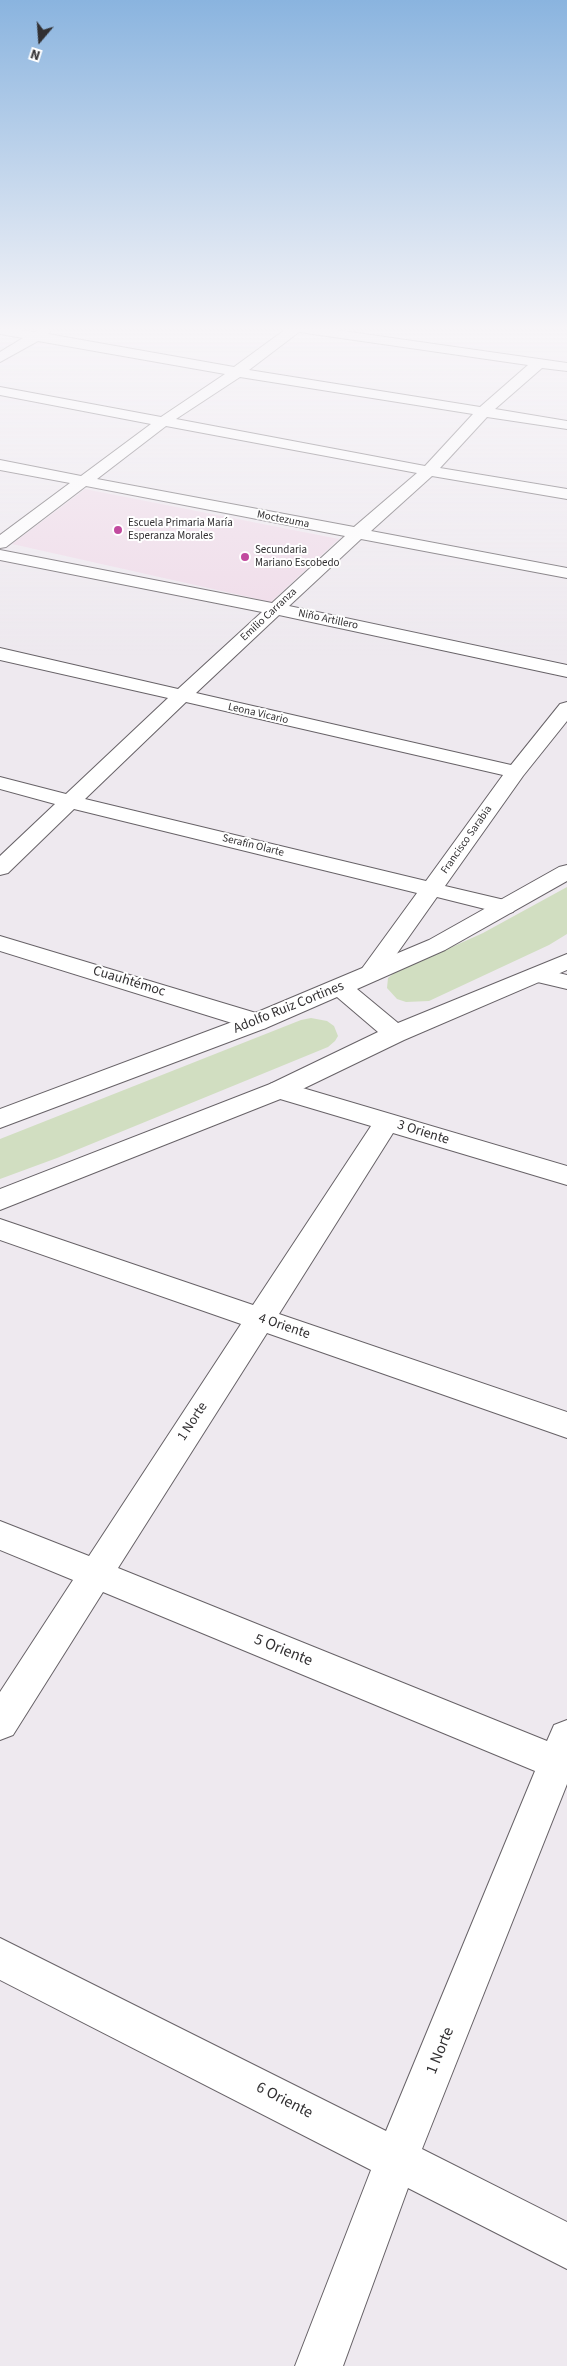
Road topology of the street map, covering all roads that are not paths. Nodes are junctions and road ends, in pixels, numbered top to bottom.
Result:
1 (142, 437) edge
2 (251, 437) edge
3 (460, 437) edge
4 (0, 465) edge
5 (430, 471) junction
6 (82, 482) junction
7 (567, 494) edge
8 (357, 534) junction
9 (0, 543) edge
10 (0, 555) edge
11 (567, 572) edge
12 (276, 609) junction
13 (0, 654) edge
14 (567, 671) edge
15 (180, 697) junction
16 (567, 708) edge
17 (516, 772) junction
18 (0, 782) edge
19 (68, 801) junction
20 (0, 868) edge
21 (567, 872) edge
22 (433, 889) junction
23 (505, 907) junction
24 (0, 943) edge
25 (567, 961) edge
26 (370, 974) junction
27 (538, 974) junction
28 (567, 982) edge
29 (340, 987) junction
30 (257, 1022) junction
31 (395, 1034) junction
32 (279, 1090) junction
33 (0, 1119) edge
34 (387, 1122) junction
35 (567, 1176) edge
36 (0, 1200) edge
37 (0, 1229) edge
38 (260, 1319) junction
39 (567, 1425) edge
40 (0, 1535) edge
41 (96, 1574) junction
42 (0, 1723) edge
43 (564, 1756) edge
44 (0, 1958) edge
45 (397, 2158) junction
46 (567, 2246) edge
47 (320, 2366) edge

1 - 6 street
2 - 5 street
3 - 5 street, Emilio Carranza
4 - 6 street, Moctezuma
5 - 7 street
5 - 8 street, Emilio Carranza
6 - 8 street, Moctezuma
6 - 9 street
8 - 11 street, Moctezuma
8 - 12 street, Emilio Carranza
10 - 12 street, Niño Artillero
12 - 14 street, Niño Artillero
12 - 15 street, Emilio Carranza
13 - 15 street, Leona Vicario
15 - 17 street, Leona Vicario
15 - 19 street, Emilio Carranza
16 - 17 street, Francisco Sarabia
17 - 22 street, Francisco Sarabia
18 - 19 street, Serafín Olarte
19 - 20 street, Emilio Carranza
19 - 22 street, Serafín Olarte
21 - 23 street, Adolfo Ruiz Cortines
22 - 23 street, Serafín Olarte
22 - 26 street, Francisco Sarabia
23 - 26 street, Adolfo Ruiz Cortines
24 - 30 street, Cuauhtémoc
25 - 27 street
26 - 29 street, Adolfo Ruiz Cortines
27 - 28 street
27 - 31 street
29 - 30 street, Adolfo Ruiz Cortines
29 - 31 street
30 - 33 street, Adolfo Ruiz Cortines
31 - 32 street
32 - 34 street, 3 Oriente
32 - 36 street
34 - 35 street, 3 Oriente
34 - 38 street, 1 Norte
37 - 38 street, 4 Oriente
38 - 39 street, 4 Oriente
38 - 41 street, 1 Norte
40 - 41 street, 5 Oriente
41 - 42 street, 1 Norte
41 - 43 street, 5 Oriente
43 - 45 street, 1 Norte
44 - 45 street, 6 Oriente
45 - 46 street, 6 Oriente
45 - 47 street, 1 Norte

